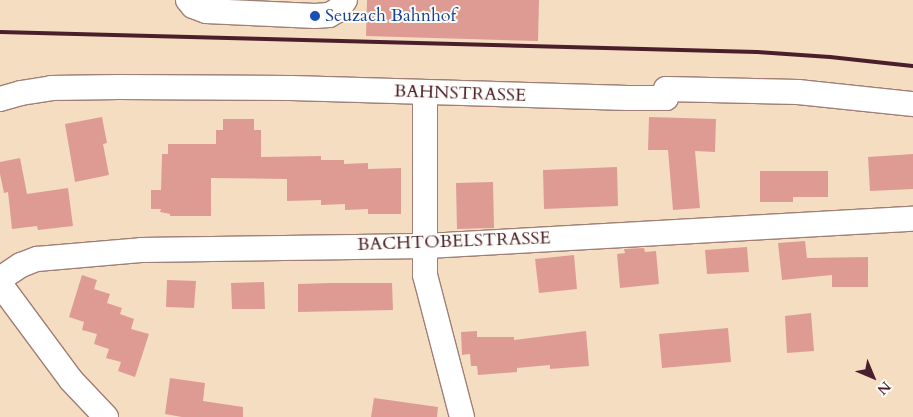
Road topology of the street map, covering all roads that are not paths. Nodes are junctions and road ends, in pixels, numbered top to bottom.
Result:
1 (188, 0) edge
2 (344, 0) edge
3 (426, 93) junction
4 (0, 99) edge
5 (913, 104) edge
6 (913, 219) edge
7 (426, 246) junction
8 (0, 279) edge
9 (0, 284) edge
10 (106, 417) edge
11 (462, 417) edge

1 - 2 street
3 - 4 street, BAHNSTRASSE
3 - 5 street, BAHNSTRASSE
3 - 7 street
6 - 7 street, BACHTOBELSTRASSE
7 - 8 street, BACHTOBELSTRASSE
7 - 11 street
9 - 10 street

